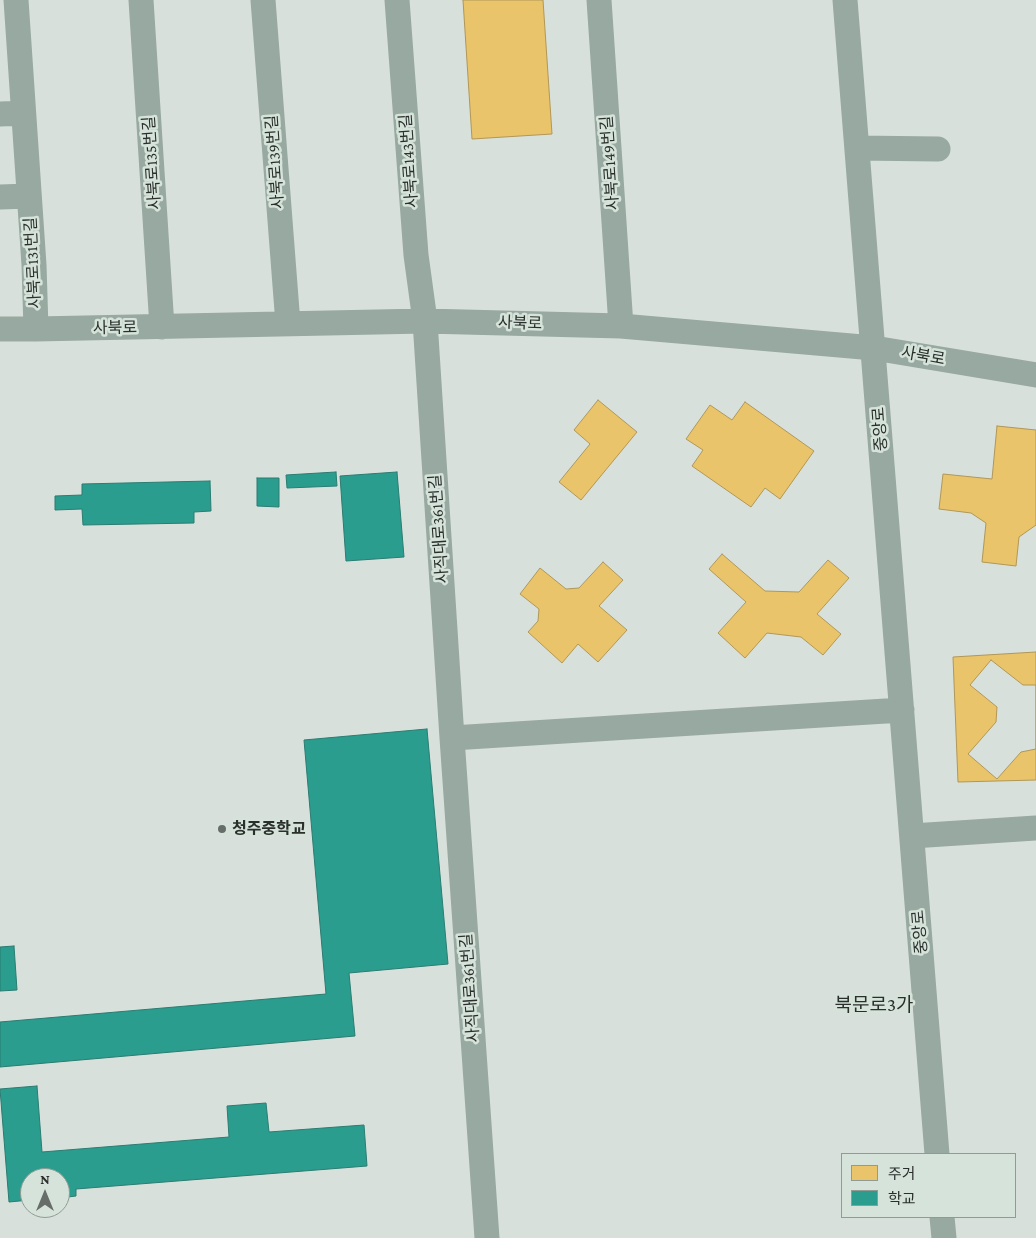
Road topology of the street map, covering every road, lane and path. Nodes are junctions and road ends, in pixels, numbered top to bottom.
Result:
1 (16, 0) edge
2 (141, 0) edge
3 (263, 0) edge
4 (397, 0) edge
5 (599, 0) edge
6 (845, 0) edge
7 (12, 113) edge
8 (858, 148) junction
9 (938, 149) dead end
10 (0, 196) edge
11 (29, 196) junction
12 (425, 321) junction
13 (288, 324) junction
14 (162, 326) junction
15 (621, 326) junction
16 (0, 328) edge
17 (36, 329) junction
18 (874, 348) junction
19 (1036, 375) edge
20 (902, 710) junction
21 (452, 738) junction
22 (1036, 828) edge
23 (912, 836) junction
24 (938, 1153) edge
25 (942, 1218) edge
26 (487, 1238) edge
27 (944, 1238) edge

1 - 7 street, 사북로131번길
2 - 14 street, 사북로135번길
3 - 13 street, 사북로139번길
4 - 12 street, 사북로143번길
5 - 15 street, 사북로149번길
6 - 8 street, 중앙로
7 - 11 street, 사북로131번길
8 - 9 street
8 - 18 street, 중앙로
10 - 11 street, 사북로131번길
11 - 17 street, 사북로131번길
12 - 13 street, 사북로
12 - 15 street, 사북로
12 - 21 street, 사직대로361번길
13 - 14 street, 사북로
14 - 17 street, 사북로
15 - 18 street, 사북로
16 - 17 street, 사북로
18 - 19 street, 사북로
18 - 20 street, 중앙로
20 - 21 street
20 - 23 street, 중앙로
21 - 26 street, 사직대로361번길
22 - 23 street
23 - 24 street, 중앙로
25 - 27 street

